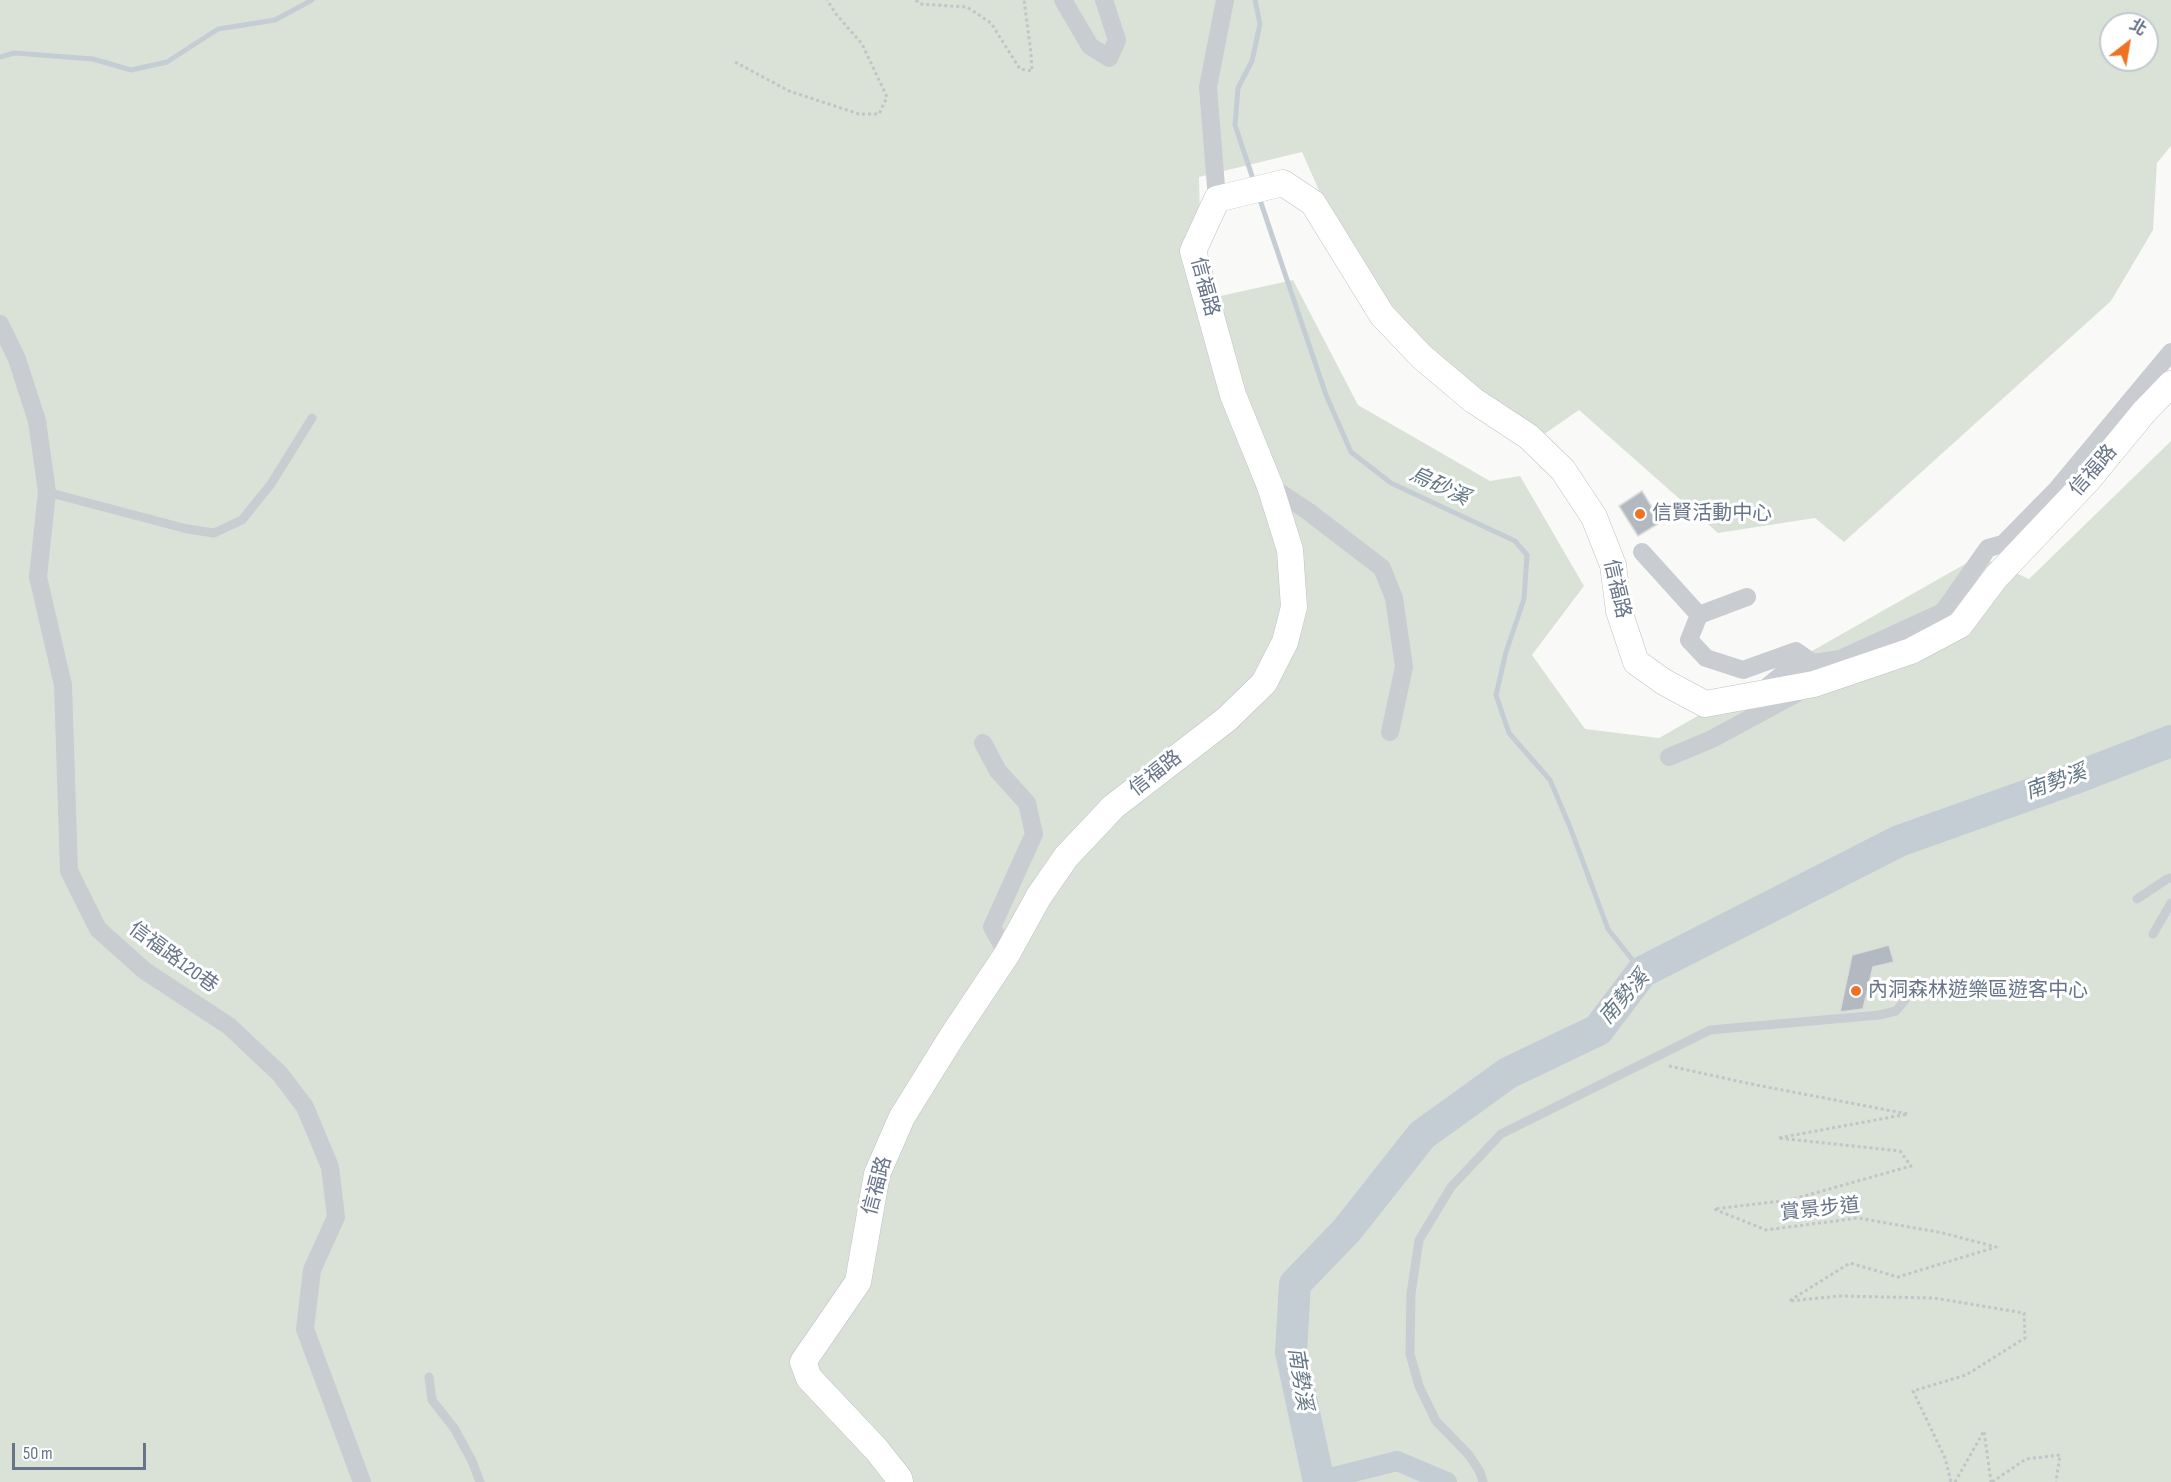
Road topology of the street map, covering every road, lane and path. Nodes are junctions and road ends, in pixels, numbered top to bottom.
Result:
1 (827, 0) edge
2 (916, 0) edge
3 (1024, 0) edge
4 (1062, 0) edge
5 (1104, 0) edge
6 (1225, 0) edge
7 (735, 62) dead end
8 (1217, 199) junction
9 (0, 324) edge
10 (2171, 352) edge
11 (2171, 384) edge
12 (312, 418) dead end
13 (1270, 486) junction
14 (48, 492) junction
15 (1642, 552) dead end
16 (1746, 597) dead end
17 (1699, 615) junction
18 (1814, 673) junction
19 (1390, 732) dead end
20 (983, 743) dead end
21 (1669, 757) dead end
22 (2171, 878) edge
23 (2137, 899) dead end
24 (2171, 903) edge
25 (2152, 934) dead end
26 (1007, 954) junction
27 (1905, 1000) dead end
28 (1650, 1061) junction
29 (429, 1377) dead end
30 (362, 1482) edge
31 (480, 1482) edge
32 (900, 1482) edge
33 (1483, 1482) edge
34 (1953, 1482) edge
35 (1992, 1482) edge
36 (2056, 1482) edge

1 - 7 path
2 - 3 path
4 - 5 street
6 - 8 street
8 - 13 street, 信福路
8 - 18 street, 信福路
9 - 14 street, 信福路120巷
10 - 18 street
11 - 18 street, 信福路
12 - 14 lane
13 - 19 street
13 - 26 street, 信福路
14 - 30 street, 信福路120巷
15 - 17 street
16 - 17 street
17 - 18 street
18 - 21 street
20 - 26 street
22 - 23 lane
24 - 25 lane
26 - 32 street, 信福路
27 - 28 lane
28 - 33 lane
28 - 34 path, 賞景步道
29 - 31 lane
34 - 35 path, 賞景步道
35 - 36 path, 賞景步道

